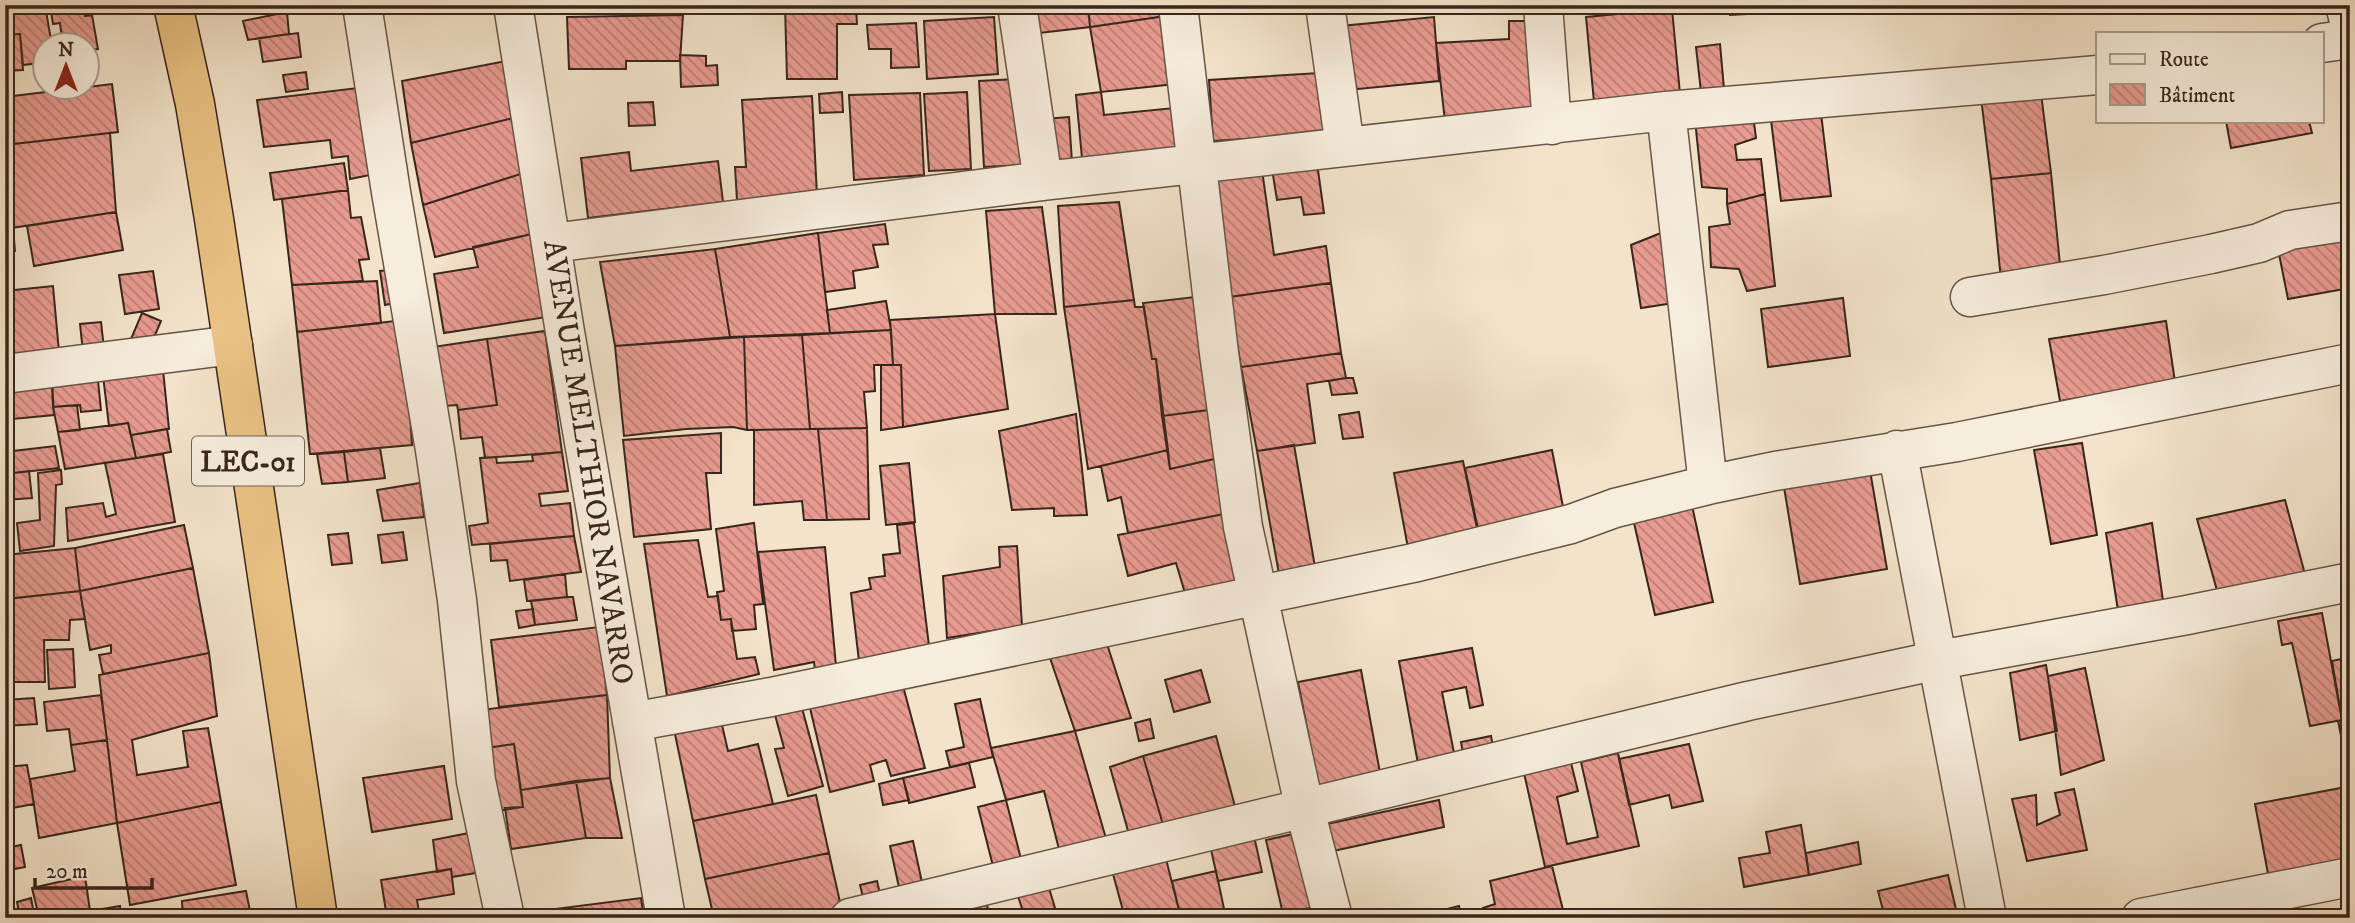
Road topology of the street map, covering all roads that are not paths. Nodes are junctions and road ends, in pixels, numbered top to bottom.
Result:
1 (173, 5) edge
2 (362, 5) edge
3 (513, 5) edge
4 (1017, 5) edge
5 (1178, 5) edge
6 (1325, 5) edge
7 (1543, 5) edge
8 (2345, 5) edge
9 (2350, 24) edge
10 (2350, 39) edge
11 (2324, 43) edge
12 (2096, 75) edge
13 (1666, 111) junction
14 (1552, 125) junction
15 (1345, 147) junction
16 (1197, 164) junction
17 (1043, 181) junction
18 (2350, 220) edge
19 (552, 243) junction
20 (1970, 297) dead end
21 (233, 345) junction
22 (2350, 363) edge
23 (5, 374) edge
24 (1897, 450) junction
25 (1708, 485) junction
26 (2350, 582) edge
27 (1257, 597) junction
28 (1939, 660) junction
29 (632, 722) junction
30 (1305, 810) junction
31 (2350, 877) edge
32 (318, 918) edge
33 (505, 918) edge
34 (666, 918) edge
35 (850, 918) edge
36 (1333, 918) edge
37 (1987, 918) edge
38 (2141, 918) edge

1 - 21 highway, LEC-01
2 - 33 street
3 - 19 street, AVENUE MELTHIOR NAVARRO
4 - 17 street
5 - 16 street
6 - 15 street
7 - 14 street
8 - 9 street
10 - 11 street
12 - 13 street
13 - 14 street
13 - 25 street
14 - 15 street
15 - 16 street
16 - 17 street
16 - 27 street
17 - 19 street
18 - 20 street
19 - 29 street, AVENUE MELTHIOR NAVARRO
21 - 23 street
21 - 32 highway, LEC-01
22 - 24 street
24 - 25 street
24 - 28 street
25 - 27 street
26 - 28 street
27 - 29 street
27 - 30 street
28 - 30 street
28 - 37 street
29 - 34 street, AVENUE MELTHIOR NAVARRO
30 - 35 street
30 - 36 street
31 - 38 street

